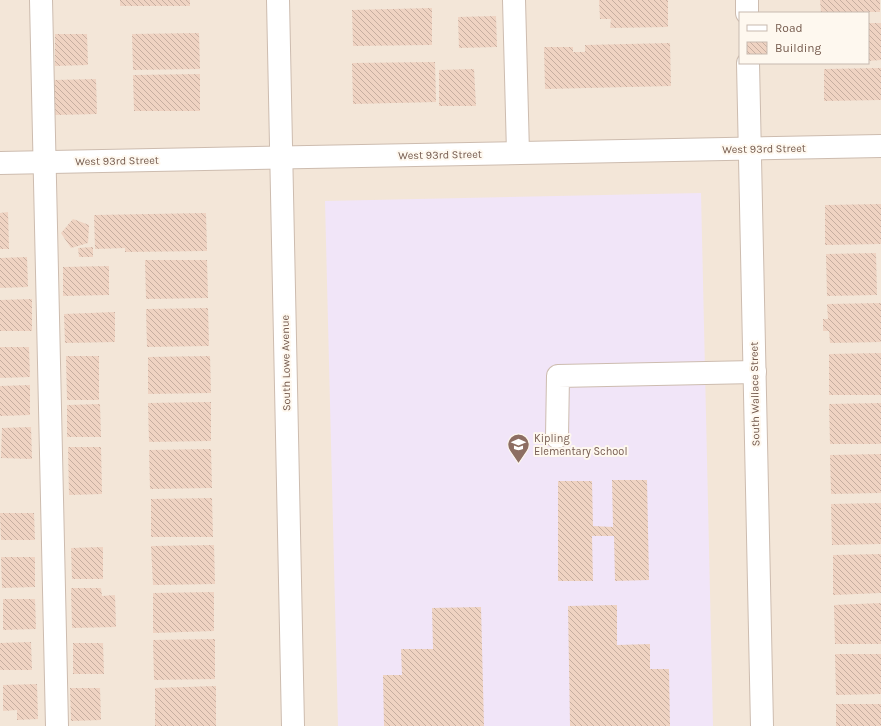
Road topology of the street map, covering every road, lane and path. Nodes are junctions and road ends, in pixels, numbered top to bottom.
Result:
1 (41, 0) edge
2 (278, 0) edge
3 (514, 0) edge
4 (747, 0) edge
5 (747, 12) edge
6 (748, 64) edge
7 (881, 146) edge
8 (750, 149) junction
9 (518, 153) junction
10 (281, 158) junction
11 (44, 162) junction
12 (0, 163) edge
13 (755, 372) junction
14 (557, 437) dead end
15 (57, 726) edge
16 (293, 726) edge
17 (762, 726) edge

1 - 11 street
2 - 10 street, South Lowe Avenue
3 - 9 street
4 - 5 street
6 - 8 street, South Wallace Street
7 - 8 street, West 93rd Street
8 - 9 street, West 93rd Street
8 - 13 street, South Wallace Street
9 - 10 street, West 93rd Street
10 - 11 street, West 93rd Street
10 - 16 street, South Lowe Avenue
11 - 12 street, West 93rd Street
11 - 15 street
13 - 14 street
13 - 17 street, South Wallace Street

